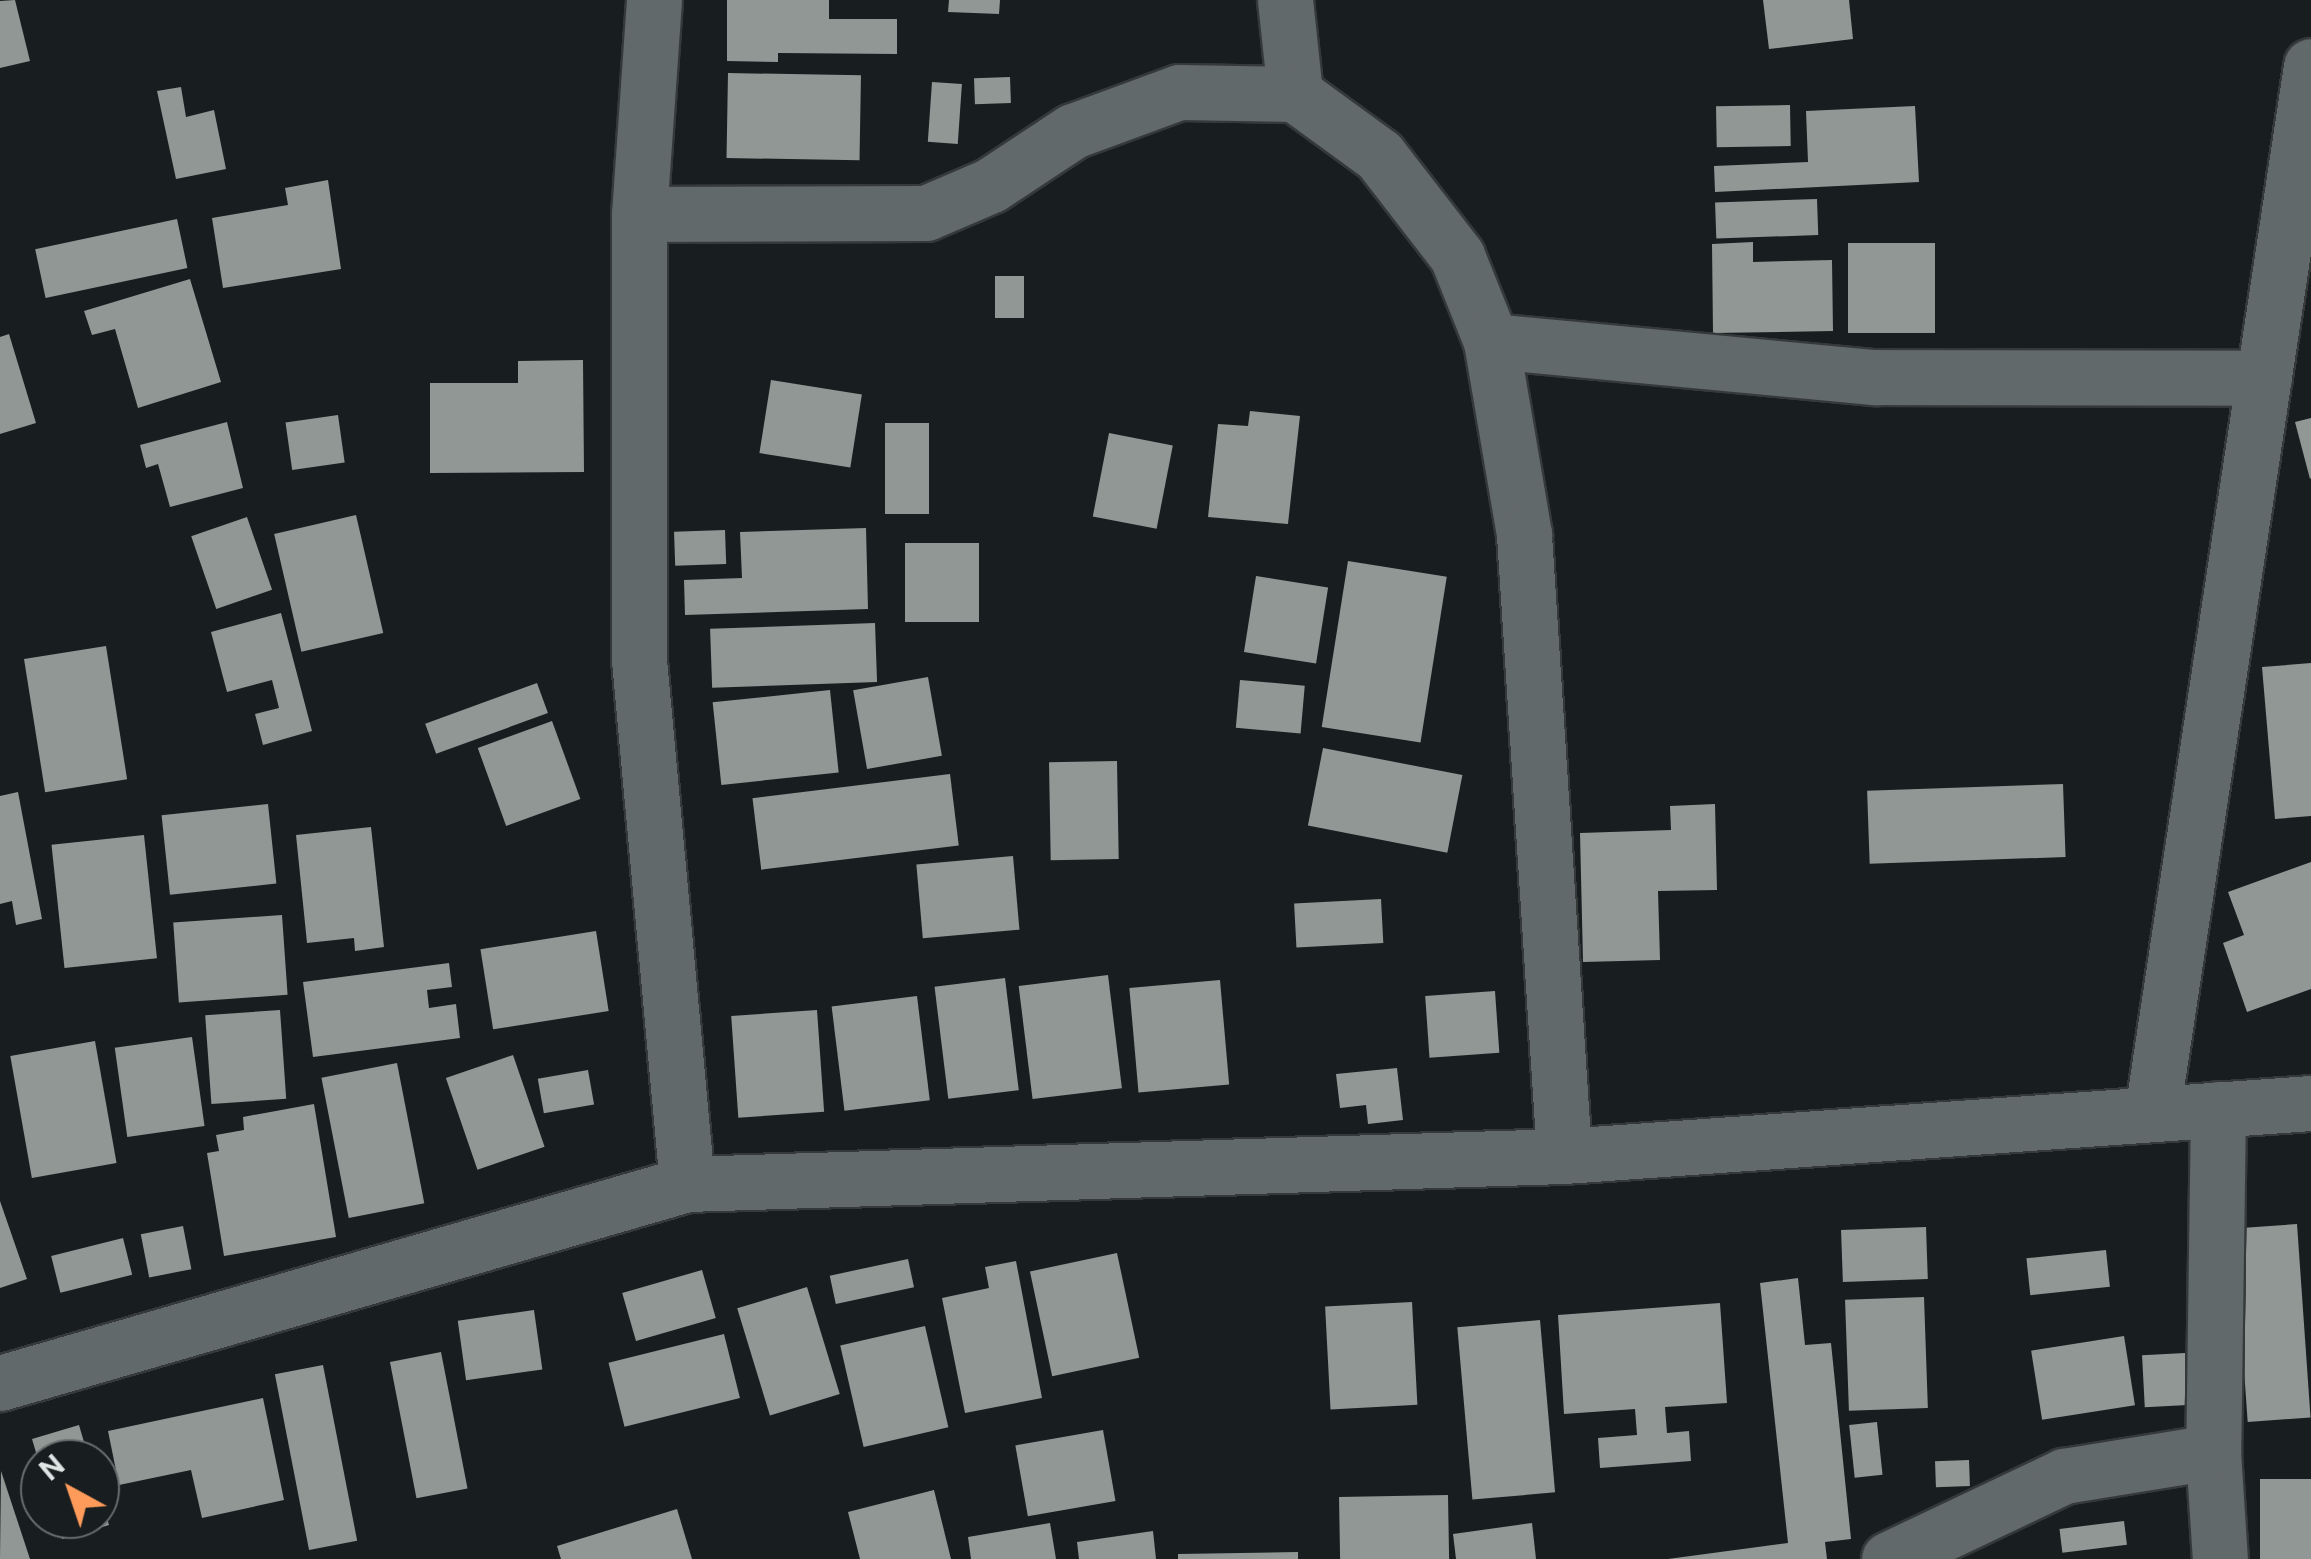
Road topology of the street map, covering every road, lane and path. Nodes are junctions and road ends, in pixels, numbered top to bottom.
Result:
1 (654, 0) edge
2 (1285, 0) edge
3 (2311, 66) edge
4 (1294, 94) junction
5 (638, 214) junction
6 (1491, 341) junction
7 (2264, 378) junction
8 (2311, 1103) edge
9 (2218, 1109) junction
10 (2152, 1113) junction
11 (1564, 1156) junction
12 (687, 1184) junction
13 (0, 1383) edge
14 (2213, 1452) junction
15 (1888, 1559) edge
16 (2220, 1559) edge

1 - 5 street
2 - 4 street
3 - 7 street
4 - 5 street
4 - 6 street
5 - 12 street
6 - 7 street
6 - 11 street
7 - 10 street
8 - 9 street
9 - 10 street
9 - 14 street
10 - 11 street
11 - 12 street
12 - 13 street
14 - 15 street
14 - 16 street

